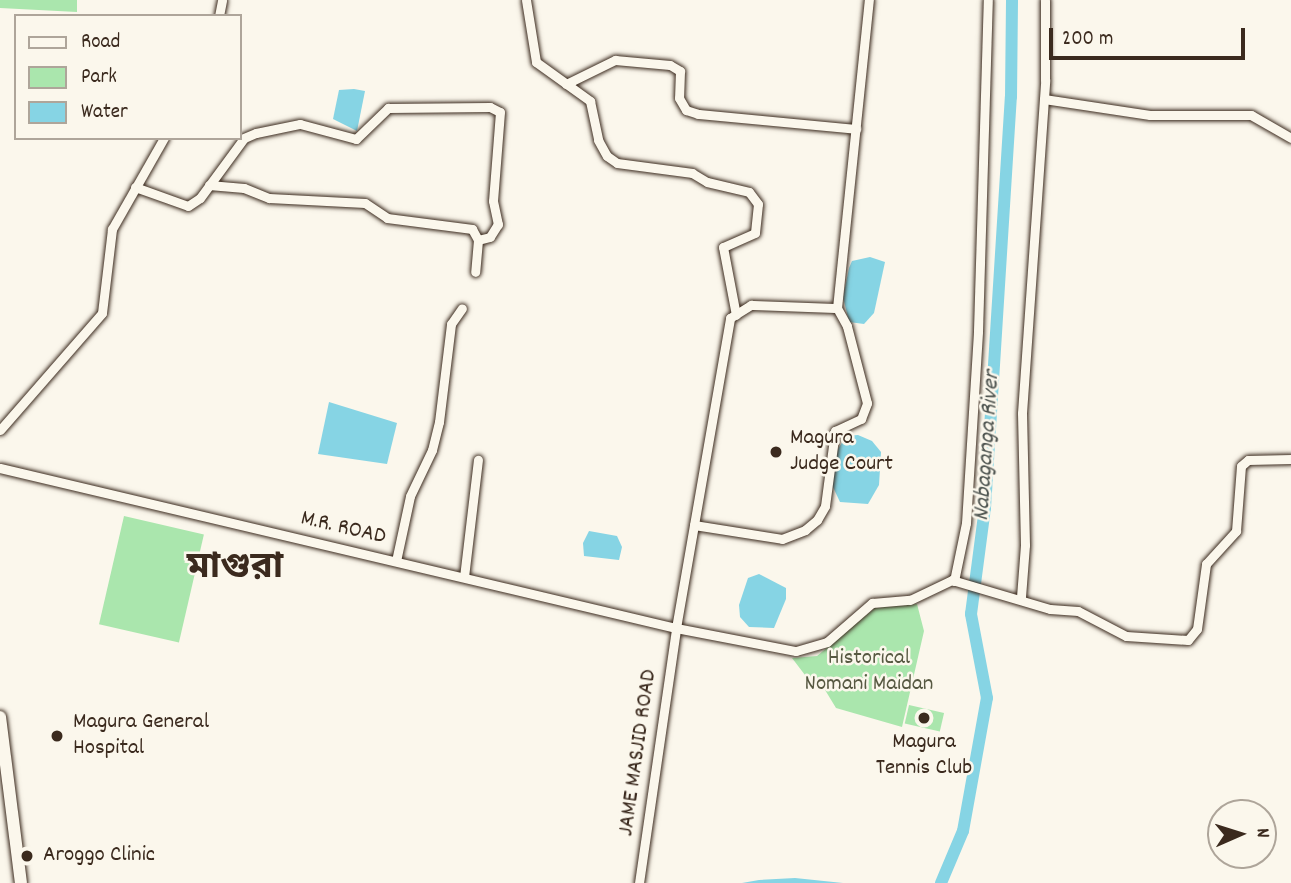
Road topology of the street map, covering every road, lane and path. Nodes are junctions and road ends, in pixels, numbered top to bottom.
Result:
1 (526, 0) edge
2 (869, 0) edge
3 (988, 0) edge
4 (1045, 0) edge
5 (566, 84) junction
6 (1044, 99) junction
7 (856, 129) junction
8 (1291, 138) edge
9 (163, 140) edge
10 (209, 185) junction
11 (135, 187) junction
12 (478, 240) junction
13 (475, 272) dead end
14 (462, 308) dead end
15 (837, 308) junction
16 (736, 315) junction
17 (0, 430) edge
18 (1291, 459) edge
19 (478, 460) dead end
20 (0, 468) edge
21 (694, 525) junction
22 (396, 561) junction
23 (464, 577) junction
24 (953, 581) junction
25 (1016, 596) junction
26 (676, 628) junction
27 (0, 717) edge
28 (21, 883) edge
29 (639, 883) edge

1 - 5 street
2 - 7 street
3 - 24 street
4 - 6 street
5 - 7 street
5 - 16 street
6 - 8 street
6 - 25 street
7 - 15 street
9 - 11 street
10 - 11 street
10 - 12 street
10 - 12 street
11 - 17 street
12 - 13 street
14 - 22 street
15 - 16 street
15 - 21 street
16 - 21 street, JAME MASJID ROAD
18 - 25 street
19 - 23 street
20 - 22 street, M.R. ROAD
21 - 26 street, JAME MASJID ROAD
22 - 23 street, M.R. ROAD
23 - 26 street, M.R. ROAD
24 - 25 street
24 - 26 street, M.R. ROAD
26 - 29 street, JAME MASJID ROAD
27 - 28 highway

